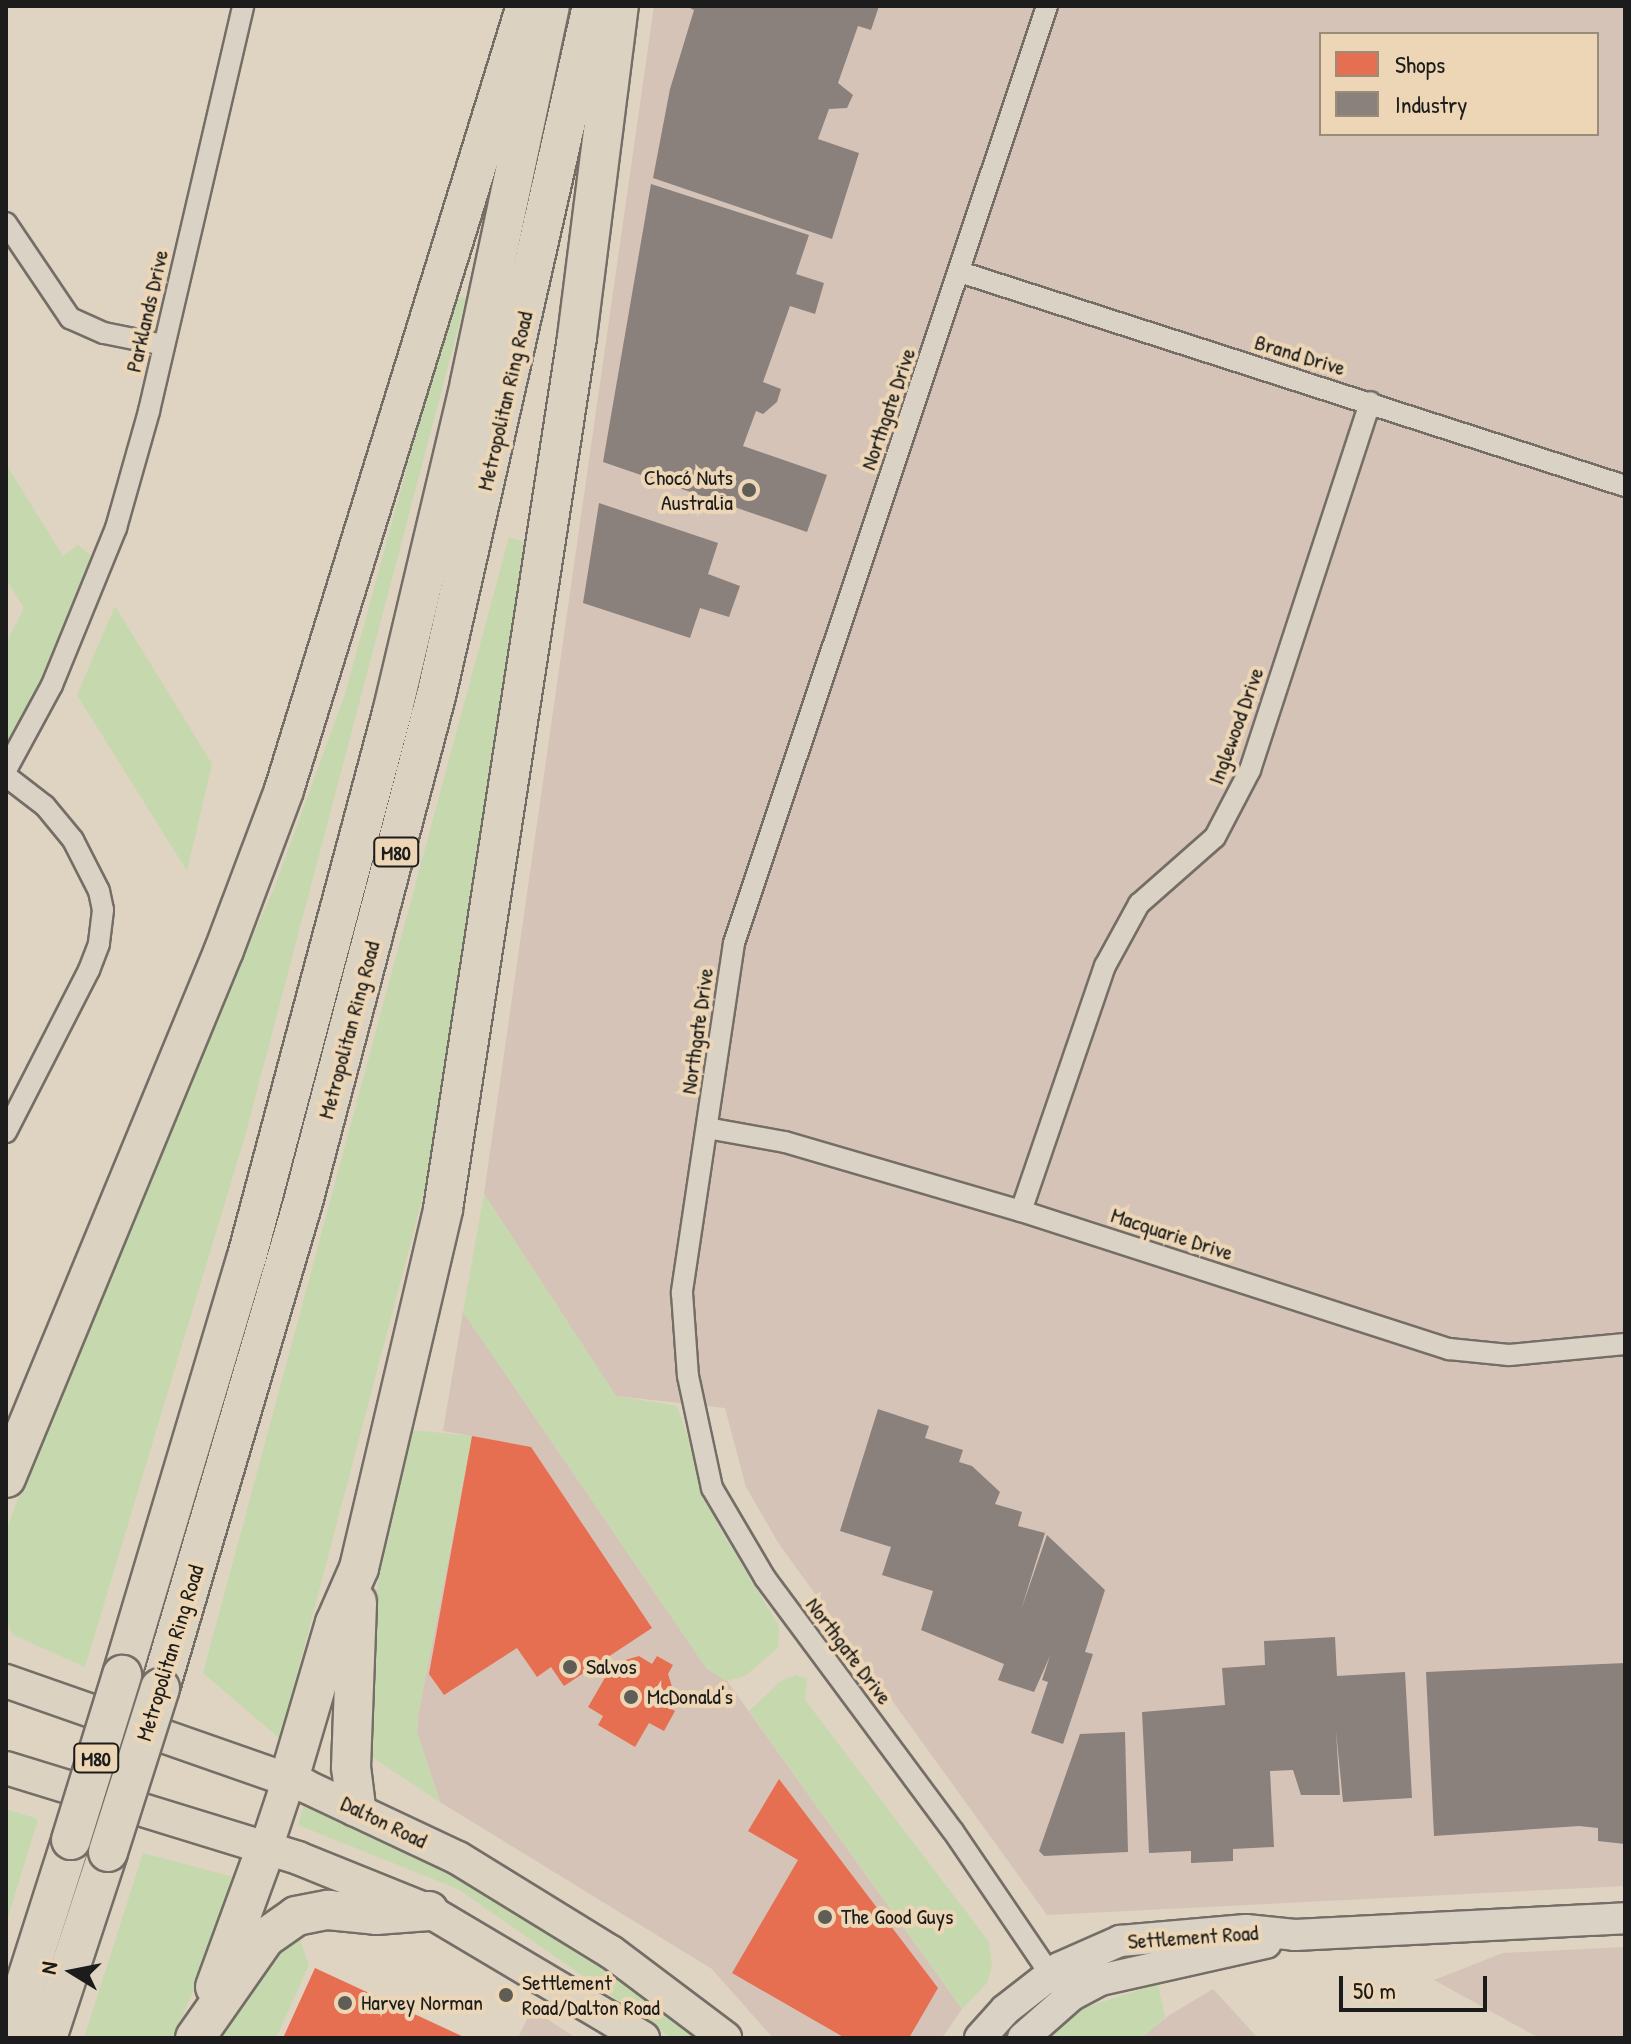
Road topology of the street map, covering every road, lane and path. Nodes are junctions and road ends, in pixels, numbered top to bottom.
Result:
1 (243, 6) edge
2 (526, 6) edge
3 (550, 6) edge
4 (592, 6) edge
5 (619, 6) edge
6 (1047, 6) edge
7 (6, 223) edge
8 (960, 272) junction
9 (164, 345) junction
10 (1370, 402) junction
11 (1625, 486) edge
12 (6, 770) edge
13 (6, 776) edge
14 (707, 1128) junction
15 (6, 1132) edge
16 (1021, 1211) junction
17 (1625, 1344) edge
18 (6, 1478) edge
19 (359, 1568) junction
20 (6, 1681) edge
21 (6, 1768) edge
22 (289, 1779) junction
23 (356, 1807) junction
24 (266, 1848) junction
25 (429, 1911) junction
26 (1625, 1918) edge
27 (1059, 1986) junction
28 (200, 2029) edge
29 (8, 2038) edge
30 (47, 2038) edge
31 (643, 2038) edge
32 (725, 2038) edge
33 (980, 2038) edge
34 (1023, 2038) edge

1 - 9 street, Parklands Drive
2 - 18 highway
3 - 29 highway, Metropolitan Ring Road / M80, bridge
4 - 30 highway, Metropolitan Ring Road / M80, bridge
5 - 19 highway
6 - 8 street, Northgate Drive
7 - 9 street
8 - 10 street, Brand Drive
8 - 14 street, Northgate Drive
9 - 12 street, Parklands Drive
10 - 11 street, Brand Drive
10 - 16 street, Inglewood Drive
13 - 15 street
14 - 16 street, Macquarie Drive
14 - 27 street, Northgate Drive
16 - 17 street, Macquarie Drive
19 - 22 highway
19 - 23 highway
20 - 22 main road, Dalton Road
21 - 24 main road
22 - 23 main road, Dalton Road
22 - 24 main road
23 - 32 main road, Dalton Road
24 - 25 main road
24 - 28 highway
25 - 28 highway
25 - 31 main road
26 - 27 main road, Settlement Road
27 - 33 main road, Settlement Road
27 - 34 main road, Settlement Road

